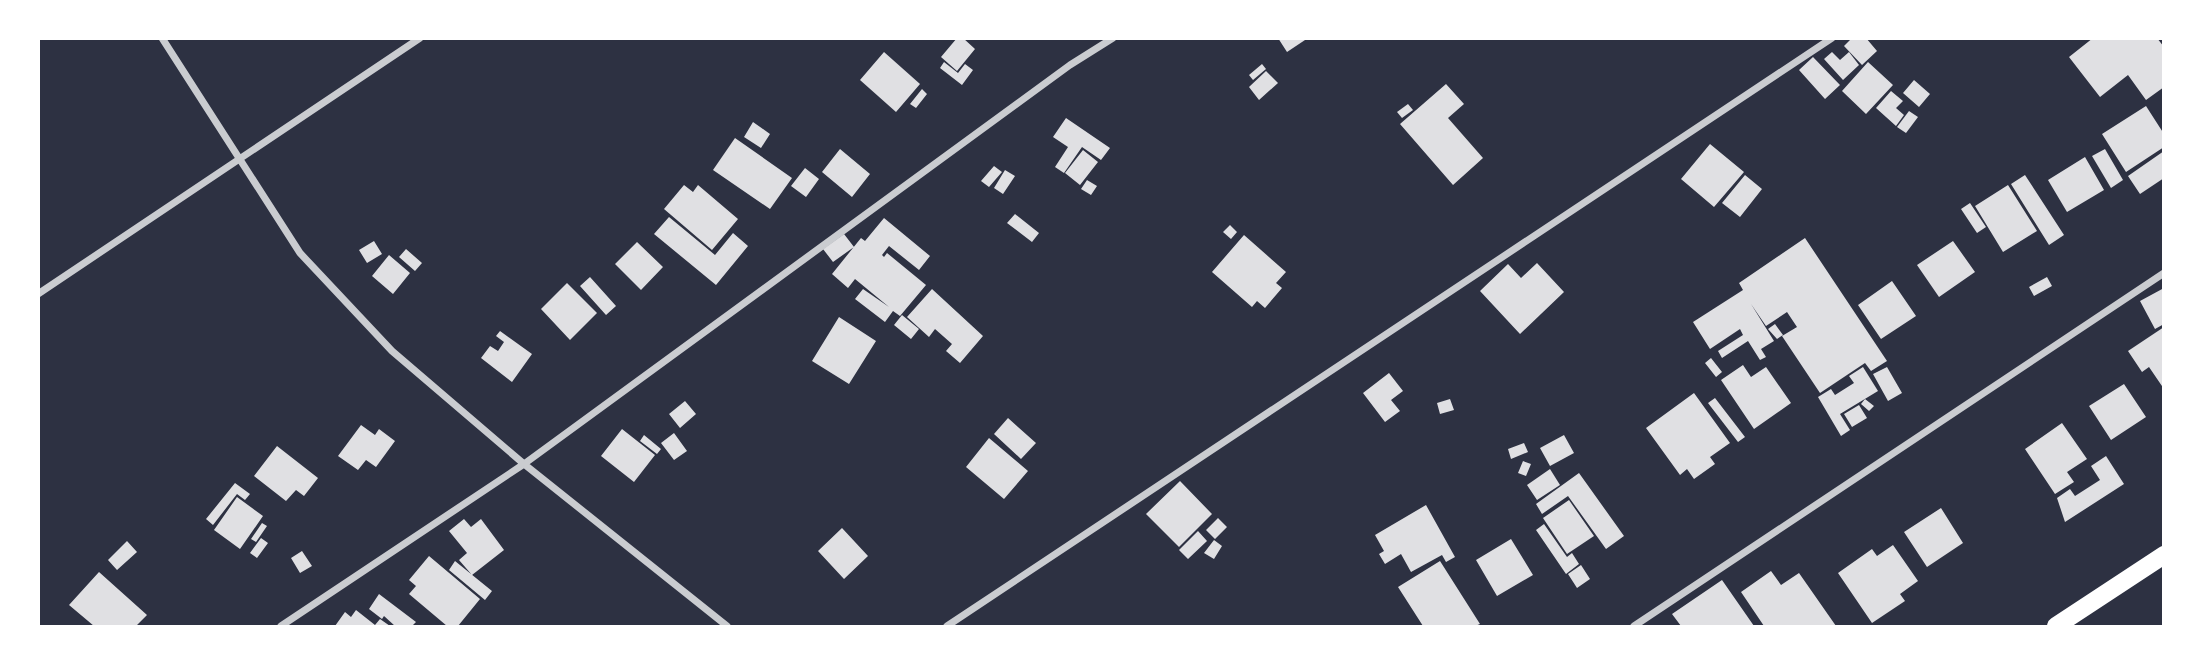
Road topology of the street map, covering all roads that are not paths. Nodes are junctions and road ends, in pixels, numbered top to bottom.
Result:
1 (162, 38) edge
2 (420, 38) edge
3 (1113, 38) edge
4 (1832, 38) edge
5 (241, 157) junction
6 (2164, 273) edge
7 (38, 294) edge
8 (524, 464) junction
9 (2164, 555) edge
10 (281, 626) edge
11 (727, 626) edge
12 (947, 626) edge
13 (1634, 626) edge
14 (2056, 626) edge

1 - 5 street
2 - 5 street
3 - 8 street
4 - 12 street
5 - 7 street
5 - 8 street
6 - 13 street
8 - 10 street
8 - 11 street
9 - 14 main road

